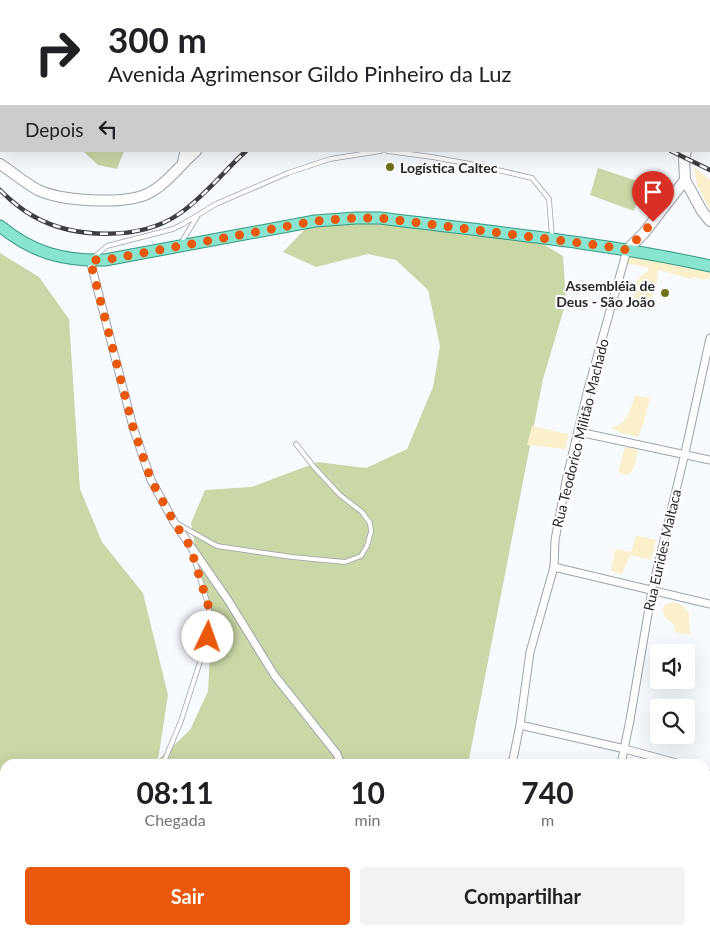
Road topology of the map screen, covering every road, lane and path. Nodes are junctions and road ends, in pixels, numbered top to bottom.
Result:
1 (184, 152) edge
2 (195, 152) edge
3 (375, 152) edge
4 (394, 152) edge
5 (686, 152) edge
6 (0, 164) edge
7 (181, 164) junction
8 (685, 180) junction
9 (198, 214) junction
10 (710, 220) edge
11 (0, 226) edge
12 (552, 239) junction
13 (178, 247) junction
14 (627, 250) junction
15 (90, 260) junction
16 (710, 266) edge
17 (710, 338) edge
18 (578, 432) junction
19 (296, 444) dead end
20 (685, 453) junction
21 (710, 460) edge
22 (174, 522) junction
23 (190, 546) junction
24 (554, 567) junction
25 (652, 590) junction
26 (710, 604) edge
27 (520, 725) junction
28 (625, 749) junction
29 (165, 759) edge
30 (338, 759) edge
31 (513, 759) edge
32 (622, 759) edge
33 (662, 759) edge

1 - 7 street
2 - 7 street
3 - 9 lane
4 - 12 lane
5 - 8 street
6 - 7 street
8 - 10 street
8 - 14 street
9 - 13 lane
9 - 15 lane
11 - 15 main road
12 - 13 main road
12 - 14 main road
13 - 15 main road
14 - 16 main road
14 - 18 street, Rua Teodorico Militão Machado
15 - 22 street
17 - 20 street, Rua Eurides Maltaca
18 - 20 street
18 - 24 street, Rua Teodorico Militão Machado
19 - 22 lane
20 - 21 street
20 - 25 street, Rua Eurides Maltaca
22 - 23 street
23 - 29 lane
23 - 30 street
24 - 25 street
24 - 27 street, Rua Teodorico Militão Machado
25 - 26 street
25 - 28 street, Rua Eurides Maltaca
27 - 28 street
27 - 31 street, Rua Teodorico Militão Machado
28 - 32 street, Rua Eurides Maltaca
28 - 33 street

